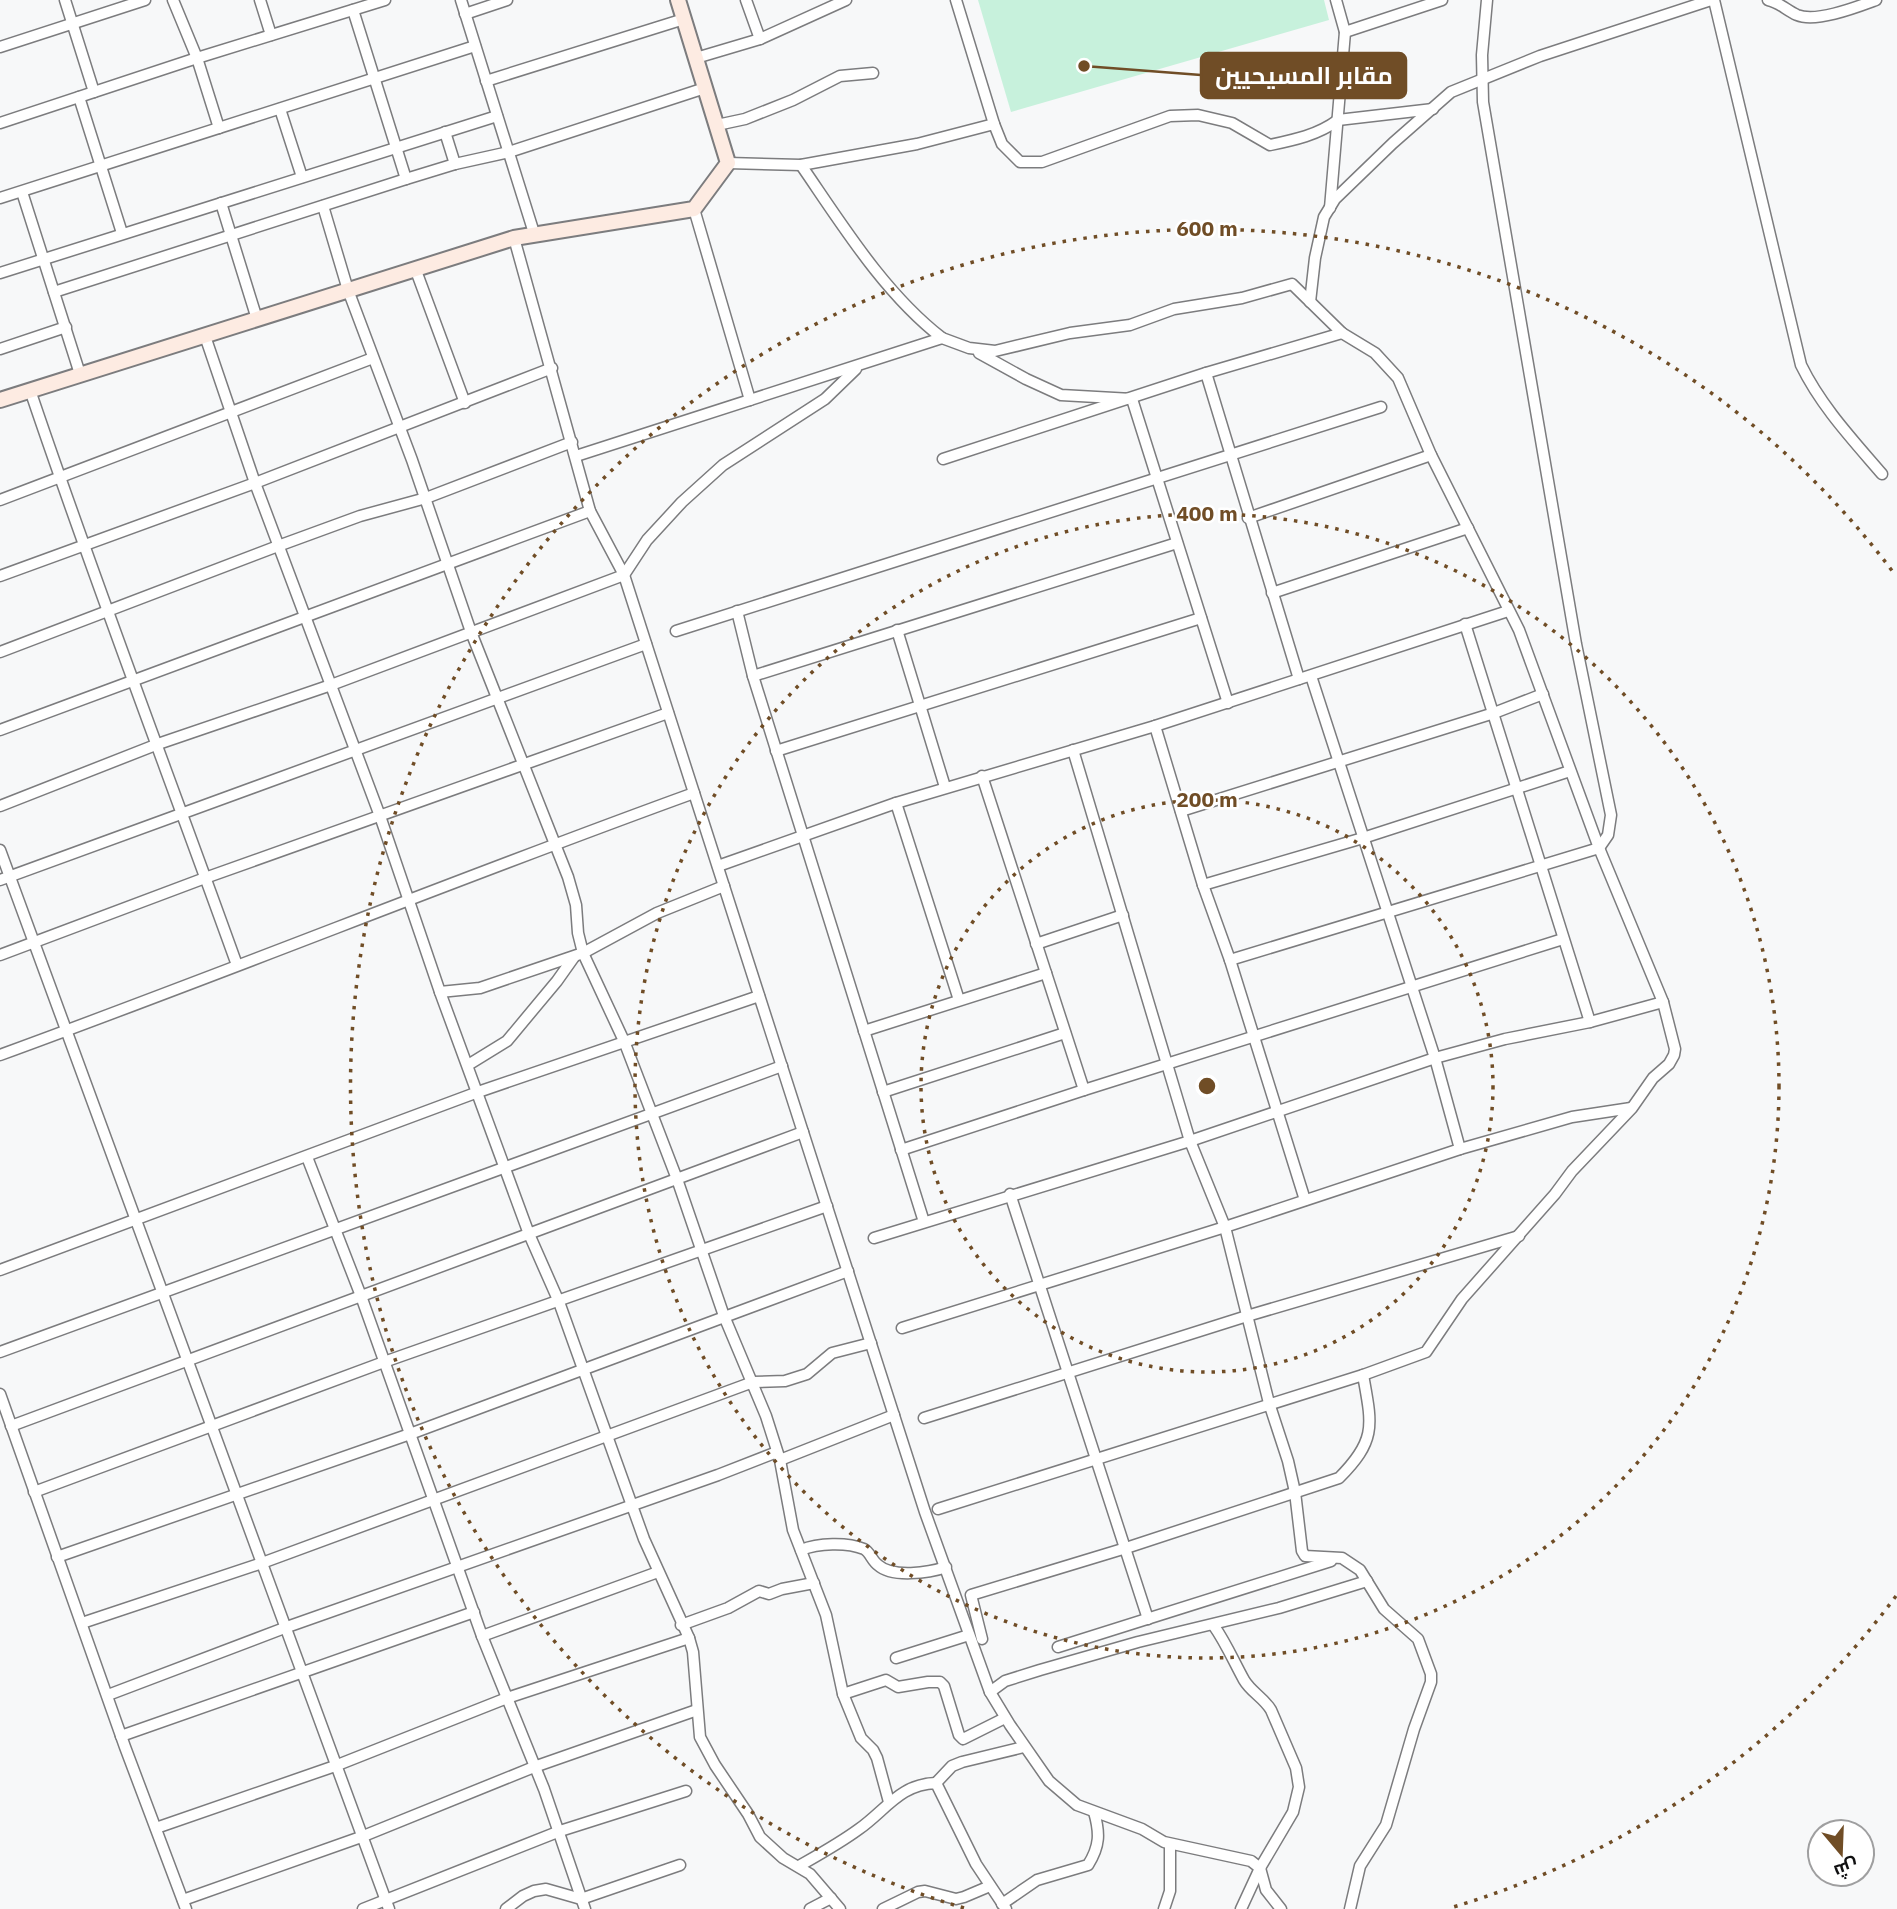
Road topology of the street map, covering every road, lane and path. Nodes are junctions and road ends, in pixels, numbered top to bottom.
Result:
1 (65, 0) edge
2 (145, 0) edge
3 (173, 0) edge
4 (260, 0) edge
5 (385, 0) edge
6 (461, 0) edge
7 (507, 0) edge
8 (678, 0) edge
9 (746, 0) edge
10 (846, 0) edge
11 (956, 0) edge
12 (1336, 0) edge
13 (1441, 0) edge
14 (1487, 0) edge
15 (1713, 0) edge
16 (1768, 0) edge
17 (1877, 0) edge
18 (353, 10) junction
19 (465, 14) junction
20 (684, 19) junction
21 (72, 23) junction
22 (1345, 32) junction
23 (271, 35) junction
24 (760, 39) junction
25 (475, 46) junction
26 (0, 47) edge
27 (197, 58) junction
28 (696, 58) junction
29 (873, 73) dead end
30 (374, 78) junction
31 (1483, 79) junction
32 (486, 81) junction
33 (705, 88) junction
34 (94, 92) junction
35 (79, 97) junction
36 (279, 109) junction
37 (1433, 109) junction
38 (497, 116) junction
39 (1338, 120) junction
40 (0, 123) edge
41 (993, 124) junction
42 (717, 125) junction
43 (219, 128) junction
44 (445, 132) junction
45 (397, 147) junction
46 (509, 152) junction
47 (729, 163) junction
48 (455, 164) junction
49 (101, 165) junction
50 (801, 165) junction
51 (302, 177) junction
52 (406, 179) junction
53 (22, 192) junction
54 (0, 198) edge
55 (221, 203) junction
56 (323, 206) junction
57 (694, 209) junction
58 (1330, 209) junction
59 (122, 233) junction
60 (534, 233) junction
61 (231, 235) junction
62 (514, 238) junction
63 (44, 259) junction
64 (415, 268) junction
65 (0, 273) edge
66 (348, 290) junction
67 (54, 292) junction
68 (1310, 302) junction
69 (257, 319) junction
70 (66, 327) junction
71 (1342, 333) junction
72 (205, 336) junction
73 (943, 338) junction
74 (969, 348) junction
75 (0, 349) edge
76 (373, 358) junction
77 (859, 366) junction
78 (552, 368) junction
79 (1206, 373) junction
80 (80, 374) junction
81 (30, 390) junction
82 (1132, 399) junction
83 (0, 400) edge
84 (750, 400) junction
85 (465, 403) junction
86 (1381, 407) dead end
87 (231, 413) junction
88 (399, 429) junction
89 (572, 442) junction
90 (1229, 454) junction
91 (1431, 455) junction
92 (576, 456) junction
93 (943, 460) dead end
94 (1882, 474) dead end
95 (59, 478) junction
96 (1158, 479) junction
97 (255, 483) junction
98 (426, 498) junction
99 (0, 500) edge
100 (590, 511) junction
101 (1248, 518) junction
102 (1468, 528) junction
103 (1177, 543) junction
104 (84, 546) junction
105 (278, 546) junction
106 (450, 565) junction
107 (624, 575) junction
108 (0, 576) edge
109 (1272, 593) junction
110 (737, 611) junction
111 (1508, 611) junction
112 (107, 613) junction
113 (305, 618) junction
114 (1201, 618) junction
115 (1465, 624) junction
116 (897, 630) junction
117 (676, 631) dead end
118 (471, 632) junction
119 (646, 644) junction
120 (0, 652) edge
121 (753, 676) junction
122 (1311, 676) junction
123 (1298, 680) junction
124 (134, 681) junction
125 (331, 685) junction
126 (1543, 694) junction
127 (499, 699) junction
128 (1228, 703) junction
129 (920, 705) junction
130 (668, 713) junction
131 (1494, 713) junction
132 (1155, 726) junction
133 (0, 730) edge
134 (158, 744) junction
135 (1073, 750) junction
136 (355, 751) junction
137 (776, 751) junction
138 (1337, 761) junction
139 (523, 765) junction
140 (1570, 771) junction
141 (982, 776) junction
142 (945, 787) junction
143 (1517, 787) junction
144 (694, 793) junction
145 (896, 803) junction
146 (0, 806) edge
147 (182, 811) junction
148 (1181, 811) junction
149 (380, 816) junction
150 (804, 837) junction
151 (1363, 838) junction
152 (554, 844) junction
153 (1599, 848) junction
154 (0, 850) edge
155 (1541, 865) junction
156 (718, 866) junction
157 (5, 878) edge
158 (205, 878) junction
159 (1203, 885) junction
160 (724, 887) junction
161 (410, 900) junction
162 (1388, 912) junction
163 (1123, 915) junction
164 (1563, 939) junction
165 (35, 942) junction
166 (1036, 944) junction
167 (0, 955) edge
168 (579, 955) junction
169 (1230, 960) junction
170 (237, 965) junction
171 (1046, 973) junction
172 (1410, 987) junction
173 (440, 992) junction
174 (759, 996) junction
175 (959, 1000) junction
176 (1663, 1002) junction
177 (1590, 1022) junction
178 (65, 1031) junction
179 (864, 1031) junction
180 (1065, 1033) junction
181 (1252, 1037) junction
182 (624, 1041) junction
183 (0, 1055) edge
184 (1435, 1058) junction
185 (1168, 1064) junction
186 (468, 1065) junction
187 (782, 1066) junction
188 (1084, 1090) junction
189 (478, 1092) junction
190 (883, 1092) junction
191 (1632, 1108) junction
192 (1276, 1111) junction
193 (651, 1114) junction
194 (803, 1132) junction
195 (1190, 1141) junction
196 (1460, 1149) junction
197 (901, 1150) junction
198 (307, 1157) junction
199 (505, 1167) junction
200 (677, 1179) junction
201 (1010, 1194) junction
202 (1305, 1200) junction
203 (827, 1206) junction
204 (136, 1219) junction
205 (924, 1222) junction
206 (1225, 1227) junction
207 (335, 1229) junction
208 (529, 1234) junction
209 (1519, 1235) junction
210 (874, 1238) dead end
211 (701, 1249) junction
212 (0, 1270) edge
213 (848, 1272) junction
214 (1040, 1284) junction
215 (162, 1294) junction
216 (361, 1296) junction
217 (559, 1302) junction
218 (724, 1316) junction
219 (1247, 1316) junction
220 (902, 1328) dead end
221 (871, 1343) junction
222 (0, 1352) edge
223 (187, 1360) junction
224 (384, 1362) junction
225 (583, 1370) junction
226 (1068, 1373) junction
227 (1363, 1376) junction
228 (753, 1382) junction
229 (0, 1394) edge
230 (1269, 1404) junction
231 (894, 1415) junction
232 (924, 1418) dead end
233 (212, 1425) junction
234 (11, 1426) junction
235 (410, 1434) junction
236 (608, 1436) junction
237 (779, 1456) junction
238 (1097, 1460) junction
239 (34, 1492) junction
240 (1295, 1492) junction
241 (237, 1496) junction
242 (434, 1501) junction
243 (632, 1504) junction
244 (938, 1509) dead end
245 (1126, 1548) junction
246 (801, 1550) junction
247 (57, 1557) junction
248 (1342, 1558) junction
249 (262, 1563) junction
250 (457, 1566) junction
251 (946, 1567) junction
252 (658, 1572) junction
253 (1367, 1581) junction
254 (814, 1583) junction
255 (474, 1612) junction
256 (1148, 1619) junction
257 (82, 1623) junction
258 (681, 1625) junction
259 (1214, 1626) junction
260 (287, 1628) junction
261 (969, 1635) junction
262 (482, 1636) junction
263 (688, 1638) junction
264 (982, 1639) dead end
265 (1058, 1647) dead end
266 (897, 1658) dead end
267 (304, 1673) junction
268 (990, 1692) junction
269 (844, 1694) junction
270 (108, 1695) junction
271 (507, 1698) junction
272 (697, 1710) junction
273 (1005, 1718) junction
274 (121, 1736) junction
275 (1024, 1746) junction
276 (335, 1766) junction
277 (534, 1767) junction
278 (936, 1783) junction
279 (687, 1791) dead end
280 (889, 1802) junction
281 (1094, 1812) junction
282 (156, 1828) junction
283 (560, 1831) junction
284 (361, 1838) junction
285 (1170, 1844) junction
286 (680, 1865) dead end
287 (799, 1866) junction
288 (1260, 1868) junction
289 (990, 1886) junction
290 (831, 1898) junction
291 (184, 1904) edge
292 (583, 1904) edge
293 (956, 1904) edge
294 (387, 1905) edge
295 (1004, 1907) edge
296 (363, 1909) edge
297 (506, 1909) edge
298 (810, 1909) edge
299 (840, 1909) edge
300 (883, 1909) edge
301 (1164, 1909) edge
302 (1241, 1909) edge
303 (1281, 1909) edge
304 (1350, 1909) edge

1 - 21 street
2 - 21 street
3 - 27 street
4 - 23 street
5 - 18 street
6 - 19 street
7 - 19 street
8 - 20 street
9 - 24 street
10 - 24 street
11 - 41 street
12 - 22 street
13 - 22 street
14 - 31 street
15 - 31 street
15 - 94 street
16 - 17 street
18 - 23 street
18 - 30 street
19 - 25 street
20 - 28 street
20 - 32 street
21 - 26 street
21 - 34 street
22 - 39 street
23 - 27 street
24 - 28 street
25 - 30 street
25 - 32 street
27 - 34 street
27 - 43 street
28 - 33 street
29 - 42 street
30 - 36 street
30 - 45 street
31 - 37 street
31 - 153 street
32 - 38 street
33 - 42 street
33 - 46 street
34 - 35 street
35 - 40 street
35 - 49 street
36 - 43 street
36 - 51 street
37 - 39 street
37 - 58 street
38 - 44 street
38 - 46 street
39 - 41 street
39 - 58 street
41 - 50 street
42 - 47 street
43 - 49 street
44 - 45 street
44 - 48 street
45 - 51 street
45 - 52 street
46 - 48 street
46 - 60 street
47 - 50 street
47 - 57 street
48 - 52 street
49 - 53 street
49 - 59 street
50 - 73 street
51 - 55 street
52 - 56 street
53 - 54 street
53 - 63 street
55 - 59 street
55 - 61 street
56 - 61 street
56 - 66 street
57 - 60 street
57 - 84 street
58 - 68 street
59 - 63 street
60 - 62 street
61 - 67 street
61 - 69 street
62 - 64 street
62 - 78 street
63 - 65 street
63 - 67 street
64 - 66 street
64 - 85 street
66 - 69 street
66 - 76 street
67 - 70 street
68 - 71 street
68 - 74 street
69 - 72 street
70 - 75 street
70 - 80 street
71 - 79 street
71 - 91 street
72 - 80 street
72 - 87 street
73 - 74 street
73 - 77 street
74 - 82 street
76 - 87 street
76 - 88 street
77 - 84 street
77 - 107 street
78 - 85 street
78 - 89 street
79 - 82 street
79 - 90 street
80 - 81 street
81 - 83 street
81 - 95 street
82 - 93 street
82 - 96 street
84 - 92 street
85 - 88 street
86 - 90 street
87 - 95 street
87 - 97 street
88 - 97 street
88 - 98 street
89 - 92 street
89 - 98 street
90 - 96 street
90 - 101 street
91 - 101 street
91 - 102 street
92 - 100 street
95 - 99 street
95 - 104 street
96 - 103 street
96 - 110 street
97 - 104 street
97 - 105 street
98 - 105 street
98 - 106 street
100 - 106 street
100 - 107 street
101 - 109 street
102 - 109 street
102 - 111 street
103 - 114 street
103 - 116 street
104 - 108 street
104 - 112 street
105 - 112 street
105 - 113 street
106 - 113 street
106 - 118 street
107 - 118 street
107 - 119 street
109 - 123 street
110 - 117 street
110 - 121 street
111 - 115 street
111 - 126 street
112 - 120 street
112 - 124 street
113 - 124 street
113 - 125 street
114 - 128 street
114 - 129 street
115 - 122 street
115 - 131 street
116 - 121 street
116 - 129 street
118 - 125 street
118 - 127 street
119 - 127 street
119 - 130 street
121 - 137 street
122 - 123 street
122 - 138 street
123 - 128 street
124 - 133 street
124 - 134 street
125 - 134 street
125 - 136 street
126 - 131 street
126 - 140 street
127 - 136 street
127 - 139 street
128 - 132 street
129 - 137 street
129 - 142 street
130 - 139 street
130 - 144 street
131 - 138 street
131 - 143 street
132 - 135 street
132 - 148 street
134 - 146 street
134 - 147 street
135 - 141 street
135 - 163 street
136 - 147 street
136 - 149 street
137 - 150 street
138 - 148 street
138 - 151 street
139 - 149 street
139 - 152 street
140 - 143 street
140 - 153 street
141 - 142 street
141 - 166 street
142 - 145 street
143 - 151 street
143 - 155 street
144 - 152 street
144 - 156 street
145 - 150 street
145 - 175 street
147 - 157 street
147 - 158 street
148 - 159 street
149 - 158 street
149 - 161 street
150 - 156 street
150 - 179 street
151 - 159 street
151 - 162 street
152 - 161 street
152 - 168 street
153 - 155 street
153 - 176 street
154 - 157 street
155 - 162 street
155 - 164 street
156 - 160 street
157 - 165 street
158 - 165 street
158 - 170 street
159 - 169 street
160 - 168 street
160 - 174 street
161 - 170 street
161 - 173 street
162 - 169 street
162 - 172 street
163 - 166 street
163 - 185 street
164 - 172 street
164 - 177 street
165 - 167 street
165 - 178 street
166 - 171 street
168 - 173 street
168 - 182 street
168 - 186 street
169 - 181 street
170 - 178 street
171 - 175 street
171 - 180 street
172 - 181 street
172 - 184 street
173 - 186 street
174 - 182 street
174 - 187 street
175 - 179 street
176 - 177 street
176 - 191 street
177 - 184 street
178 - 183 street
178 - 204 street
179 - 190 street
180 - 188 street
180 - 190 street
181 - 185 street
181 - 192 street
182 - 189 street
182 - 193 street
184 - 192 street
184 - 196 street
185 - 188 street
185 - 195 street
186 - 189 street
187 - 193 street
187 - 194 street
188 - 197 street
189 - 198 street
189 - 199 street
190 - 197 street
191 - 196 street
191 - 209 street
192 - 195 street
192 - 202 street
193 - 199 street
193 - 200 street
194 - 200 street
194 - 203 street
195 - 201 street
195 - 206 street
196 - 202 street
197 - 205 street
198 - 204 street
198 - 207 street
199 - 207 street
199 - 208 street
200 - 208 street
200 - 211 street
201 - 205 street
201 - 214 street
202 - 206 street
203 - 211 street
203 - 213 street
204 - 212 street
204 - 215 street
205 - 210 street
206 - 214 street
206 - 219 street
207 - 215 street
207 - 216 street
208 - 216 street
208 - 217 street
209 - 219 street
209 - 227 street
211 - 217 street
211 - 218 street
213 - 218 street
213 - 221 street
214 - 220 street
214 - 226 street
215 - 222 street
215 - 223 street
216 - 223 street
216 - 224 street
217 - 224 street
217 - 225 street
218 - 225 street
218 - 228 street
219 - 226 street
219 - 230 street
221 - 228 street
221 - 231 street
223 - 233 street
223 - 234 street
224 - 233 street
224 - 235 street
225 - 235 street
225 - 236 street
226 - 232 street
226 - 238 street
227 - 230 street
227 - 240 street
228 - 236 street
228 - 237 street
229 - 234 street
230 - 238 street
230 - 240 street
231 - 237 street
231 - 251 street
233 - 239 street
233 - 241 street
234 - 239 street
235 - 241 street
235 - 242 street
236 - 242 street
236 - 243 street
237 - 243 street
237 - 246 street
238 - 244 street
238 - 245 street
239 - 247 street
240 - 245 street
240 - 248 street
241 - 247 street
241 - 249 street
242 - 249 street
242 - 250 street
243 - 250 street
243 - 252 street
245 - 256 street
245 - 264 street
246 - 251 street
246 - 254 street
247 - 257 street
248 - 253 street
248 - 256 street
249 - 257 street
249 - 260 street
250 - 255 street
250 - 260 street
251 - 261 street
252 - 258 street
252 - 262 street
253 - 259 street
253 - 304 street
254 - 258 street
254 - 269 street
255 - 262 street
255 - 267 street
256 - 265 street
257 - 270 street
258 - 263 street
259 - 268 street
259 - 288 street
260 - 267 street
260 - 270 street
261 - 266 street
261 - 268 street
262 - 271 street
263 - 271 street
263 - 272 street
267 - 274 street
267 - 276 street
268 - 273 street
269 - 273 street
269 - 280 street
270 - 274 street
271 - 276 street
271 - 277 street
272 - 277 street
272 - 287 street
273 - 275 street
274 - 282 street
275 - 278 street
275 - 281 street
276 - 282 street
276 - 284 street
277 - 283 street
277 - 284 street
278 - 280 street
278 - 289 street
279 - 283 street
280 - 287 street
281 - 285 street
281 - 295 street
282 - 291 street
283 - 292 street
283 - 294 street
284 - 291 street
284 - 294 street
285 - 288 street
285 - 301 street
286 - 292 street
287 - 290 street
288 - 302 street
288 - 303 street
289 - 293 street
289 - 295 street
290 - 298 street
290 - 299 street
292 - 297 street
293 - 300 street
294 - 296 street

